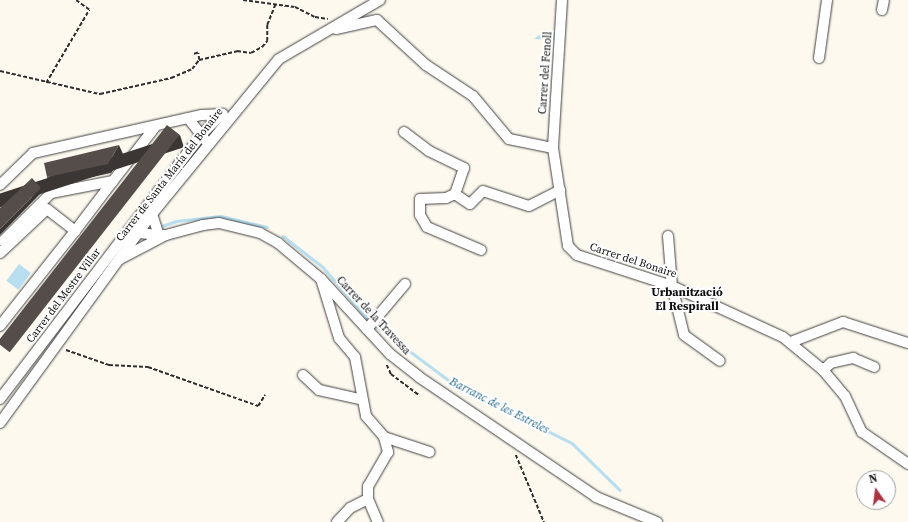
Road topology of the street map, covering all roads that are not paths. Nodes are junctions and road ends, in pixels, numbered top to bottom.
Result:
1 (380, 0) edge
2 (562, 0) edge
3 (827, 0) edge
4 (324, 32) junction
5 (819, 58) dead end
6 (234, 112) junction
7 (222, 114) junction
8 (188, 118) junction
9 (155, 127) junction
10 (404, 132) dead end
11 (201, 135) junction
12 (208, 143) junction
13 (553, 148) junction
14 (113, 181) junction
15 (0, 185) edge
16 (560, 190) junction
17 (455, 194) junction
18 (152, 214) junction
19 (75, 231) junction
20 (138, 235) junction
21 (162, 235) junction
22 (668, 236) dead end
23 (0, 244) edge
24 (150, 244) junction
25 (481, 250) dead end
26 (0, 252) edge
27 (120, 260) junction
28 (321, 279) junction
29 (405, 284) dead end
30 (672, 286) junction
31 (0, 326) edge
32 (367, 329) junction
33 (791, 342) junction
34 (908, 343) edge
35 (720, 361) dead end
36 (874, 367) dead end
37 (823, 370) junction
38 (303, 375) dead end
39 (0, 399) edge
40 (360, 399) junction
41 (0, 423) edge
42 (384, 437) junction
43 (430, 452) dead end
44 (908, 464) edge
45 (368, 499) junction
46 (337, 522) edge
47 (378, 522) edge
48 (657, 522) edge

1 - 4 street, Carrer de Santa María del Bonaire
2 - 13 street, Carrer del Fenoll
3 - 5 street
4 - 6 street, Carrer de Santa María del Bonaire
4 - 13 street
6 - 7 street
6 - 12 street, Carrer de Santa María del Bonaire
7 - 8 street
7 - 11 street, Carrer del Mestre Villar
8 - 9 street
8 - 11 street
9 - 14 street
9 - 15 street
10 - 17 street
11 - 12 street
11 - 39 street, Carrer del Mestre Villar
12 - 18 street, Carrer de Santa María del Bonaire
13 - 16 street, Carrer del Bonaire
14 - 19 street
14 - 23 street
16 - 17 street
16 - 30 street, Carrer del Bonaire
17 - 25 street
18 - 20 street, Carrer de Santa María del Bonaire
18 - 21 street
19 - 26 street
19 - 31 street
20 - 21 street, Carrer de la Travessa
20 - 24 street
20 - 27 street, Carrer de Santa María del Bonaire
21 - 24 street, Carrer de la Travessa
21 - 28 street, Carrer de la Travessa
22 - 30 street
24 - 27 street, Carrer de la Travessa
27 - 41 street, Carrer de Santa María del Bonaire
28 - 32 street, Carrer de la Travessa
28 - 40 street
29 - 32 street
30 - 33 street, Carrer del Bonaire
30 - 35 street
32 - 48 street, Carrer de la Travessa
33 - 34 street
33 - 37 street, Carrer del Bonaire
36 - 37 street
37 - 44 street, Carrer del Bonaire
38 - 40 street
40 - 42 street
42 - 43 street
42 - 45 street
45 - 46 street
45 - 47 street

